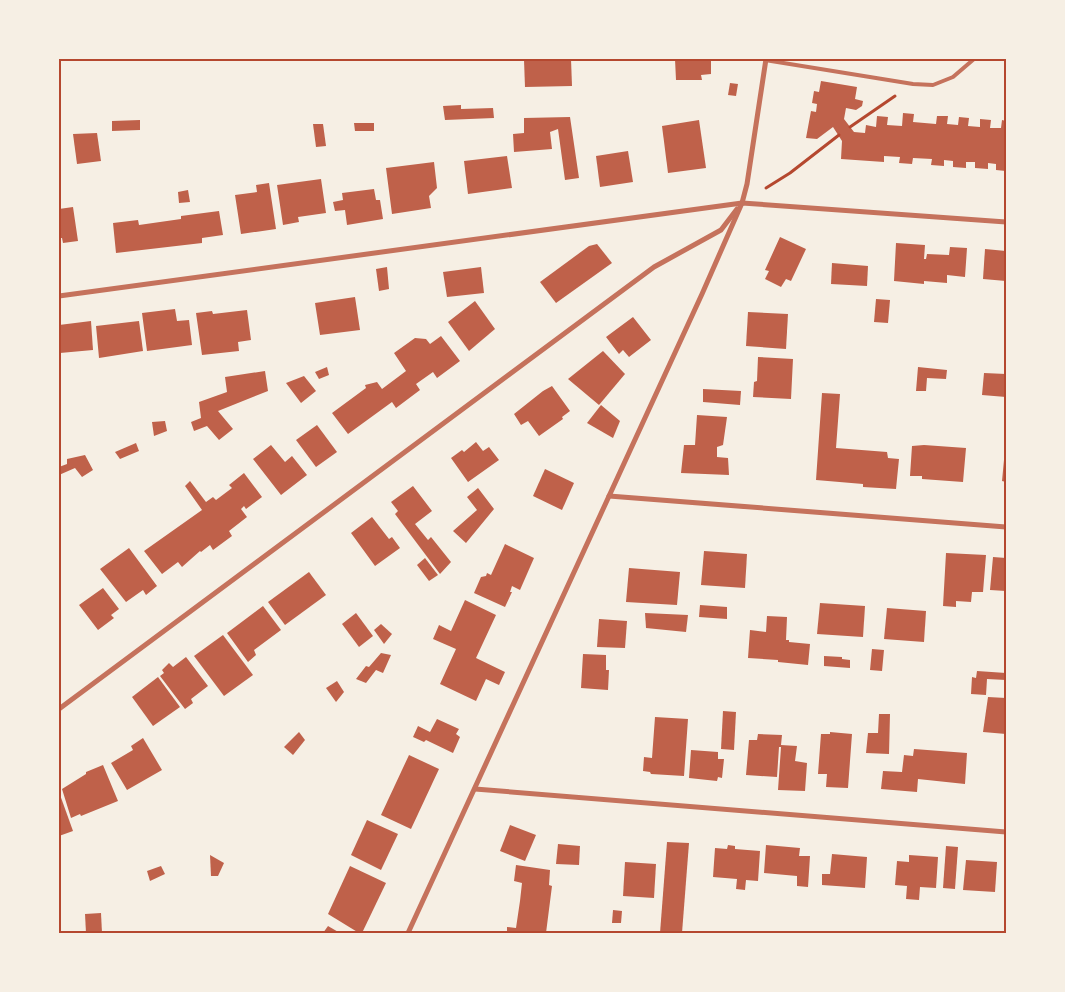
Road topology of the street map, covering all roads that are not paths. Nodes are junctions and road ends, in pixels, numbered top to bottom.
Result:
1 (766, 59) edge
2 (974, 59) edge
3 (742, 203) junction
4 (1006, 222) edge
5 (59, 296) edge
6 (609, 496) junction
7 (1006, 527) edge
8 (59, 709) edge
9 (475, 789) junction
10 (1006, 832) edge
11 (408, 933) edge

1 - 2 lane
1 - 3 street
3 - 4 street
3 - 5 street
3 - 6 street
3 - 8 street
6 - 7 street
6 - 9 street
9 - 10 street
9 - 11 street

